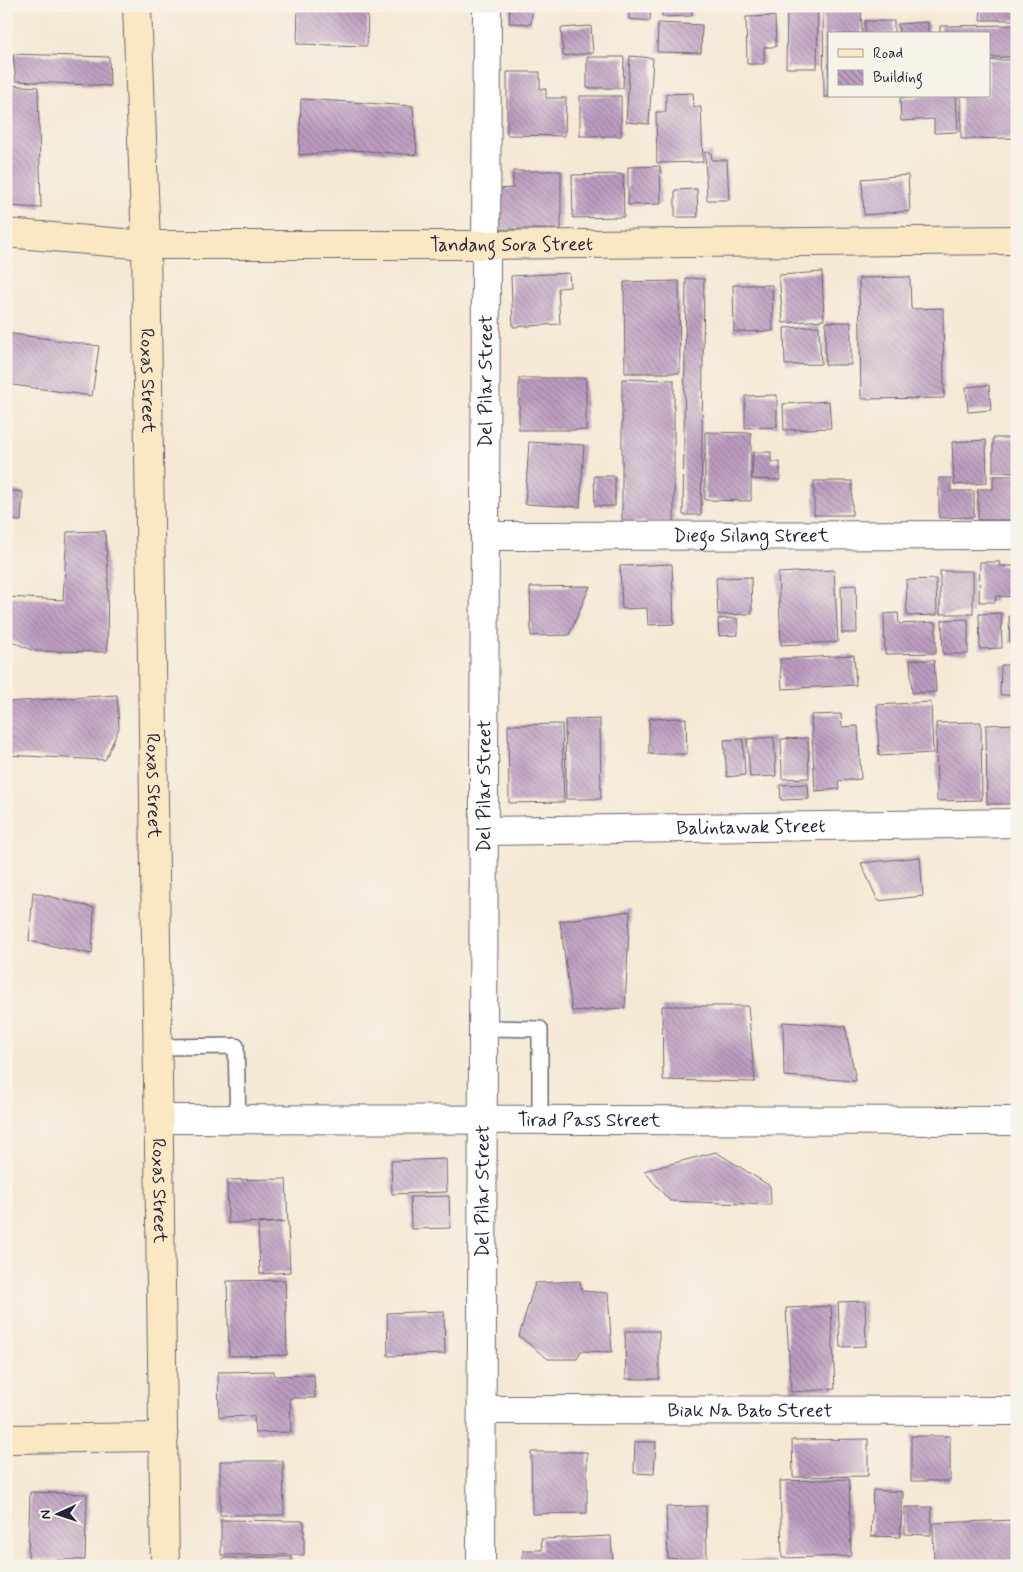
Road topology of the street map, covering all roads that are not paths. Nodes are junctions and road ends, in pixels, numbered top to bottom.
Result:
1 (136, 6) edge
2 (487, 6) edge
3 (6, 233) edge
4 (1017, 240) edge
5 (146, 245) junction
6 (487, 245) junction
7 (1017, 535) edge
8 (486, 536) junction
9 (1017, 823) edge
10 (485, 831) junction
11 (484, 1028) junction
12 (159, 1047) junction
13 (160, 1119) junction
14 (238, 1120) junction
15 (484, 1120) junction
16 (540, 1120) junction
17 (1017, 1120) edge
18 (482, 1410) junction
19 (1017, 1411) edge
20 (164, 1437) junction
21 (6, 1439) edge
22 (165, 1566) edge
23 (481, 1566) edge

1 - 5 street, Roxas Street
2 - 6 street, Del Pilar Street
3 - 5 street, Tandang Sora Street
4 - 6 street, Tandang Sora Street
5 - 6 street, Tandang Sora Street
5 - 12 street, Roxas Street
6 - 8 street, Del Pilar Street
7 - 8 street, Diego Silang Street
8 - 10 street, Del Pilar Street
9 - 10 street, Balintawak Street
10 - 11 street, Del Pilar Street
11 - 15 street, Del Pilar Street
11 - 16 lane
12 - 13 street, Roxas Street
12 - 14 lane
13 - 14 street, Tirad Pass Street
13 - 20 street, Roxas Street
14 - 15 street, Tirad Pass Street
15 - 16 street, Tirad Pass Street
15 - 18 street, Del Pilar Street
16 - 17 street, Tirad Pass Street
18 - 19 street, Biak Na Bato Street
18 - 23 street, Del Pilar Street
20 - 21 street
20 - 22 street, Roxas Street

